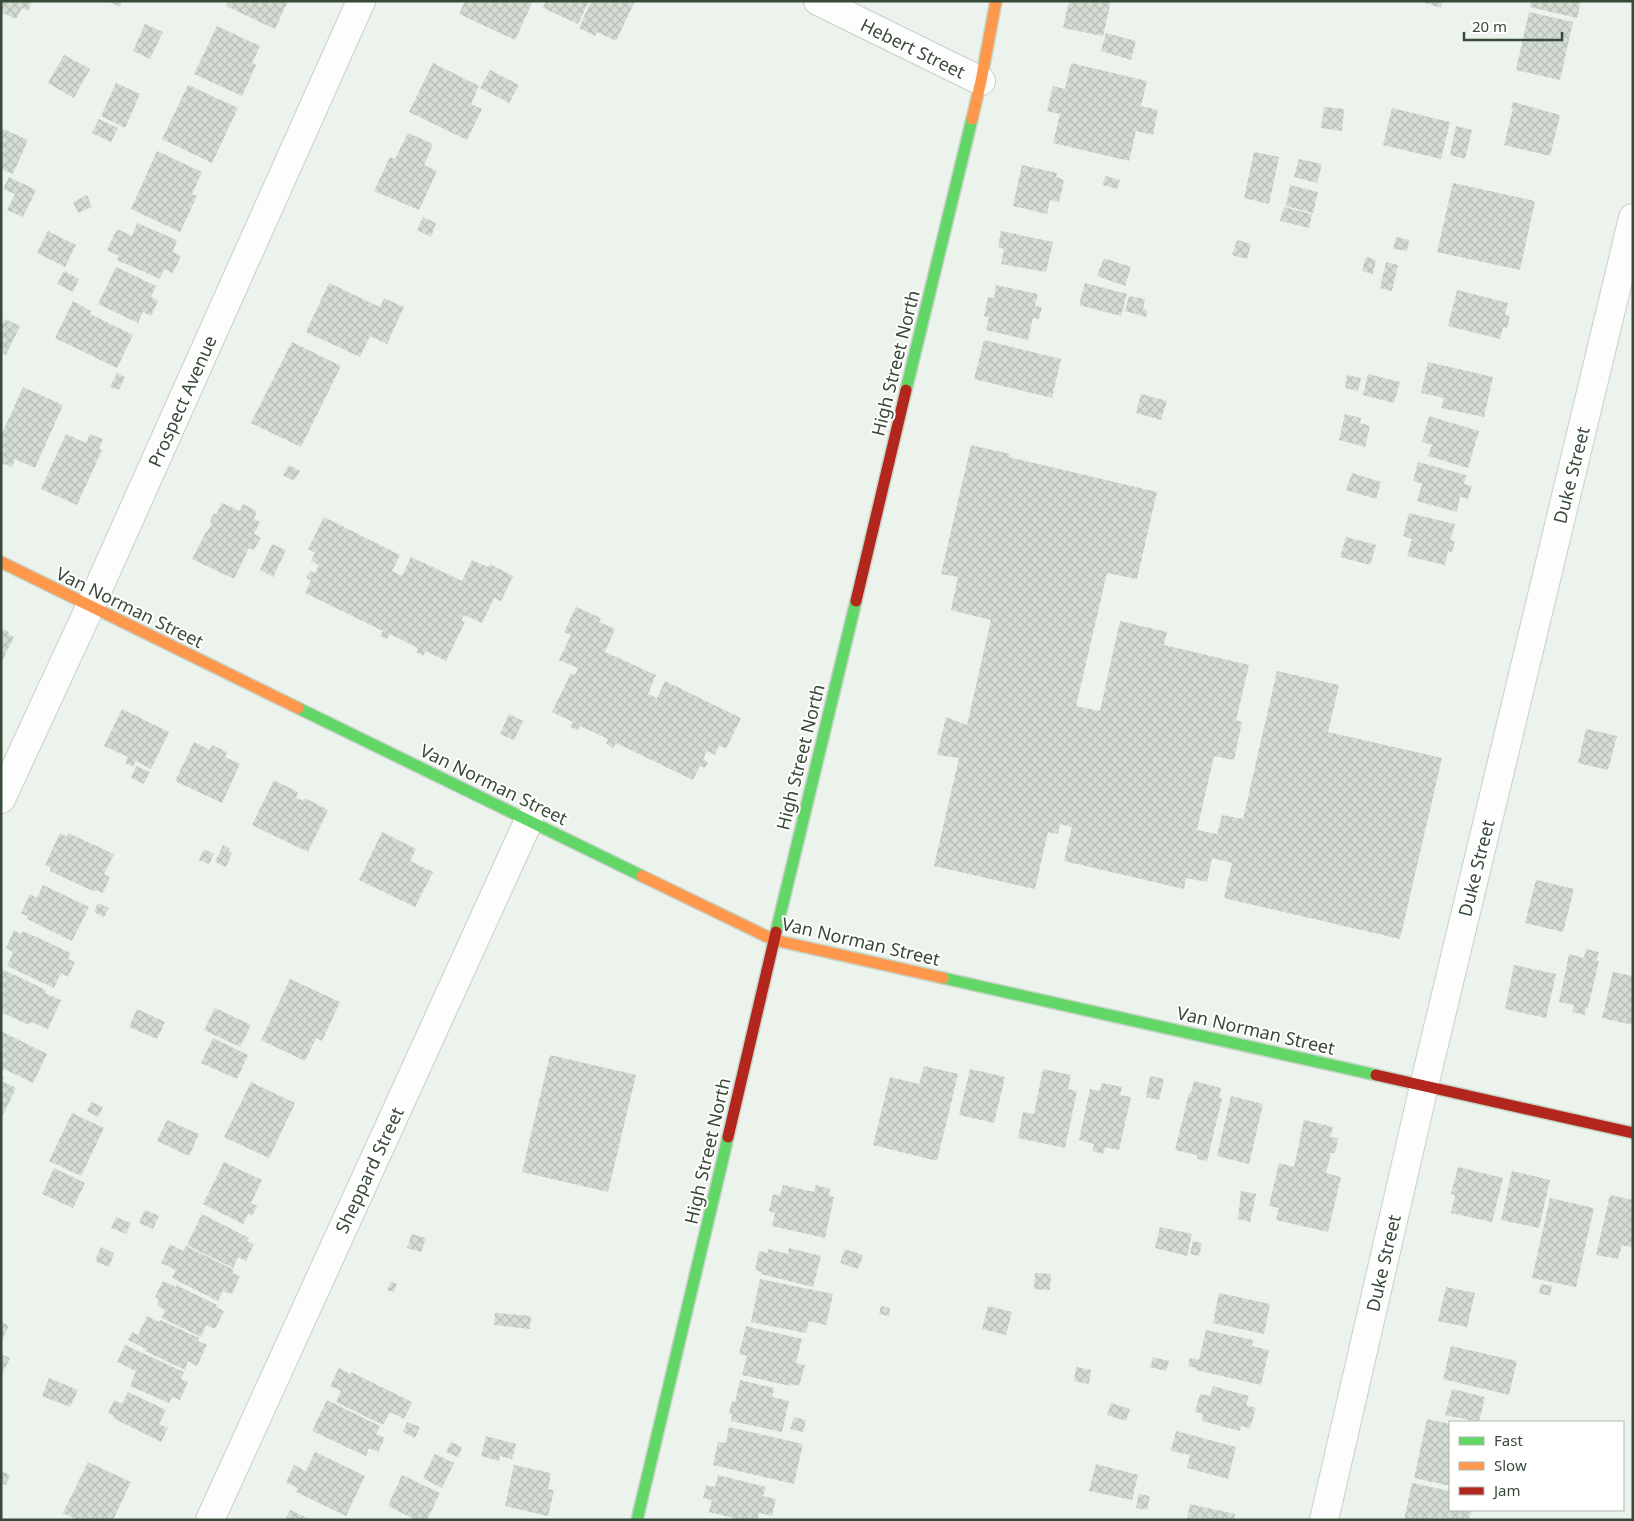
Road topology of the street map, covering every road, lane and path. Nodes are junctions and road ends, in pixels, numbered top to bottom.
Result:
1 (361, 1) edge
2 (818, 1) edge
3 (996, 1) edge
4 (982, 81) junction
5 (1633, 218) edge
6 (1, 562) edge
7 (90, 607) junction
8 (1, 800) edge
9 (529, 820) junction
10 (774, 940) junction
11 (1424, 1086) junction
12 (1633, 1133) edge
13 (210, 1520) edge
14 (637, 1520) edge
15 (1324, 1520) edge

1 - 7 street, Prospect Avenue
2 - 4 street, Hebert Street
3 - 4 street, High Street North
4 - 10 street, High Street North
5 - 11 street, Duke Street
6 - 7 street, Van Norman Street
7 - 8 street, Prospect Avenue
7 - 9 street, Van Norman Street
9 - 10 street, Van Norman Street
9 - 13 street, Sheppard Street
10 - 11 street, Van Norman Street
10 - 14 street, High Street North
11 - 12 street, Van Norman Street
11 - 15 street, Duke Street

